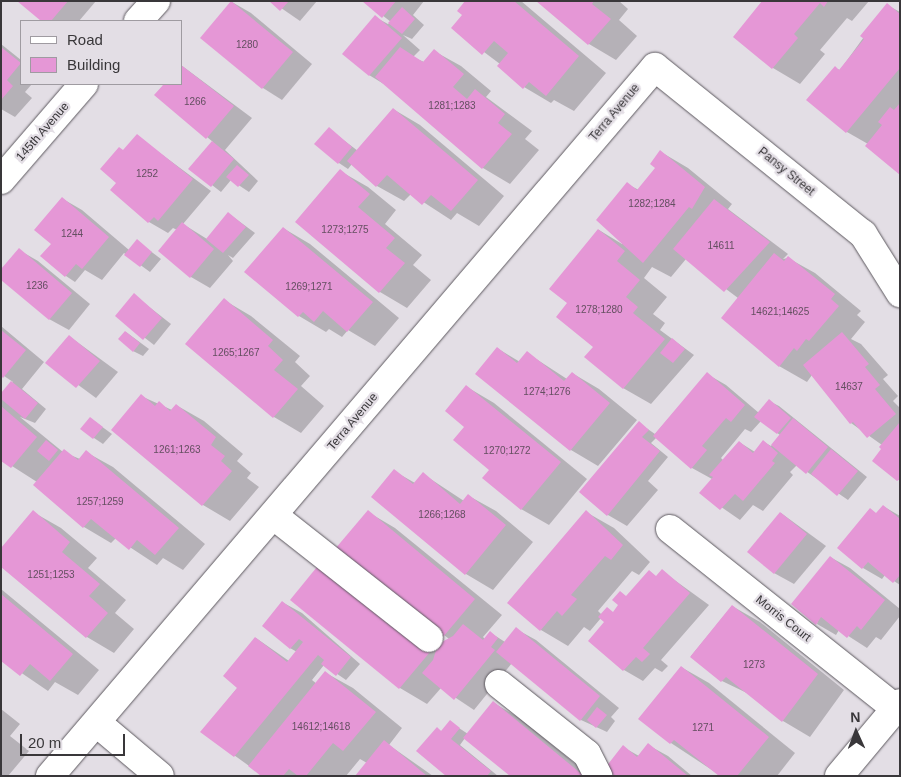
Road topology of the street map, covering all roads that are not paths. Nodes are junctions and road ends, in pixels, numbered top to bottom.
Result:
1 (156, 1) edge
2 (139, 20) edge
3 (655, 67) joint
4 (83, 85) edge
5 (1, 180) edge
6 (900, 293) edge
7 (274, 516) junction
8 (670, 529) dead end
9 (429, 638) dead end
10 (499, 684) dead end
11 (898, 706) edge
12 (97, 723) junction
13 (50, 776) edge
14 (160, 776) edge
15 (598, 776) edge
16 (839, 776) edge

1 - 2 street
3 - 6 street, Pansy Street
3 - 7 street, Terra Avenue
4 - 5 street, 145th Avenue
7 - 9 street
7 - 12 street, Terra Avenue
8 - 11 street, Morris Court
10 - 15 street
11 - 16 street
12 - 13 street, Terra Avenue
12 - 14 street

